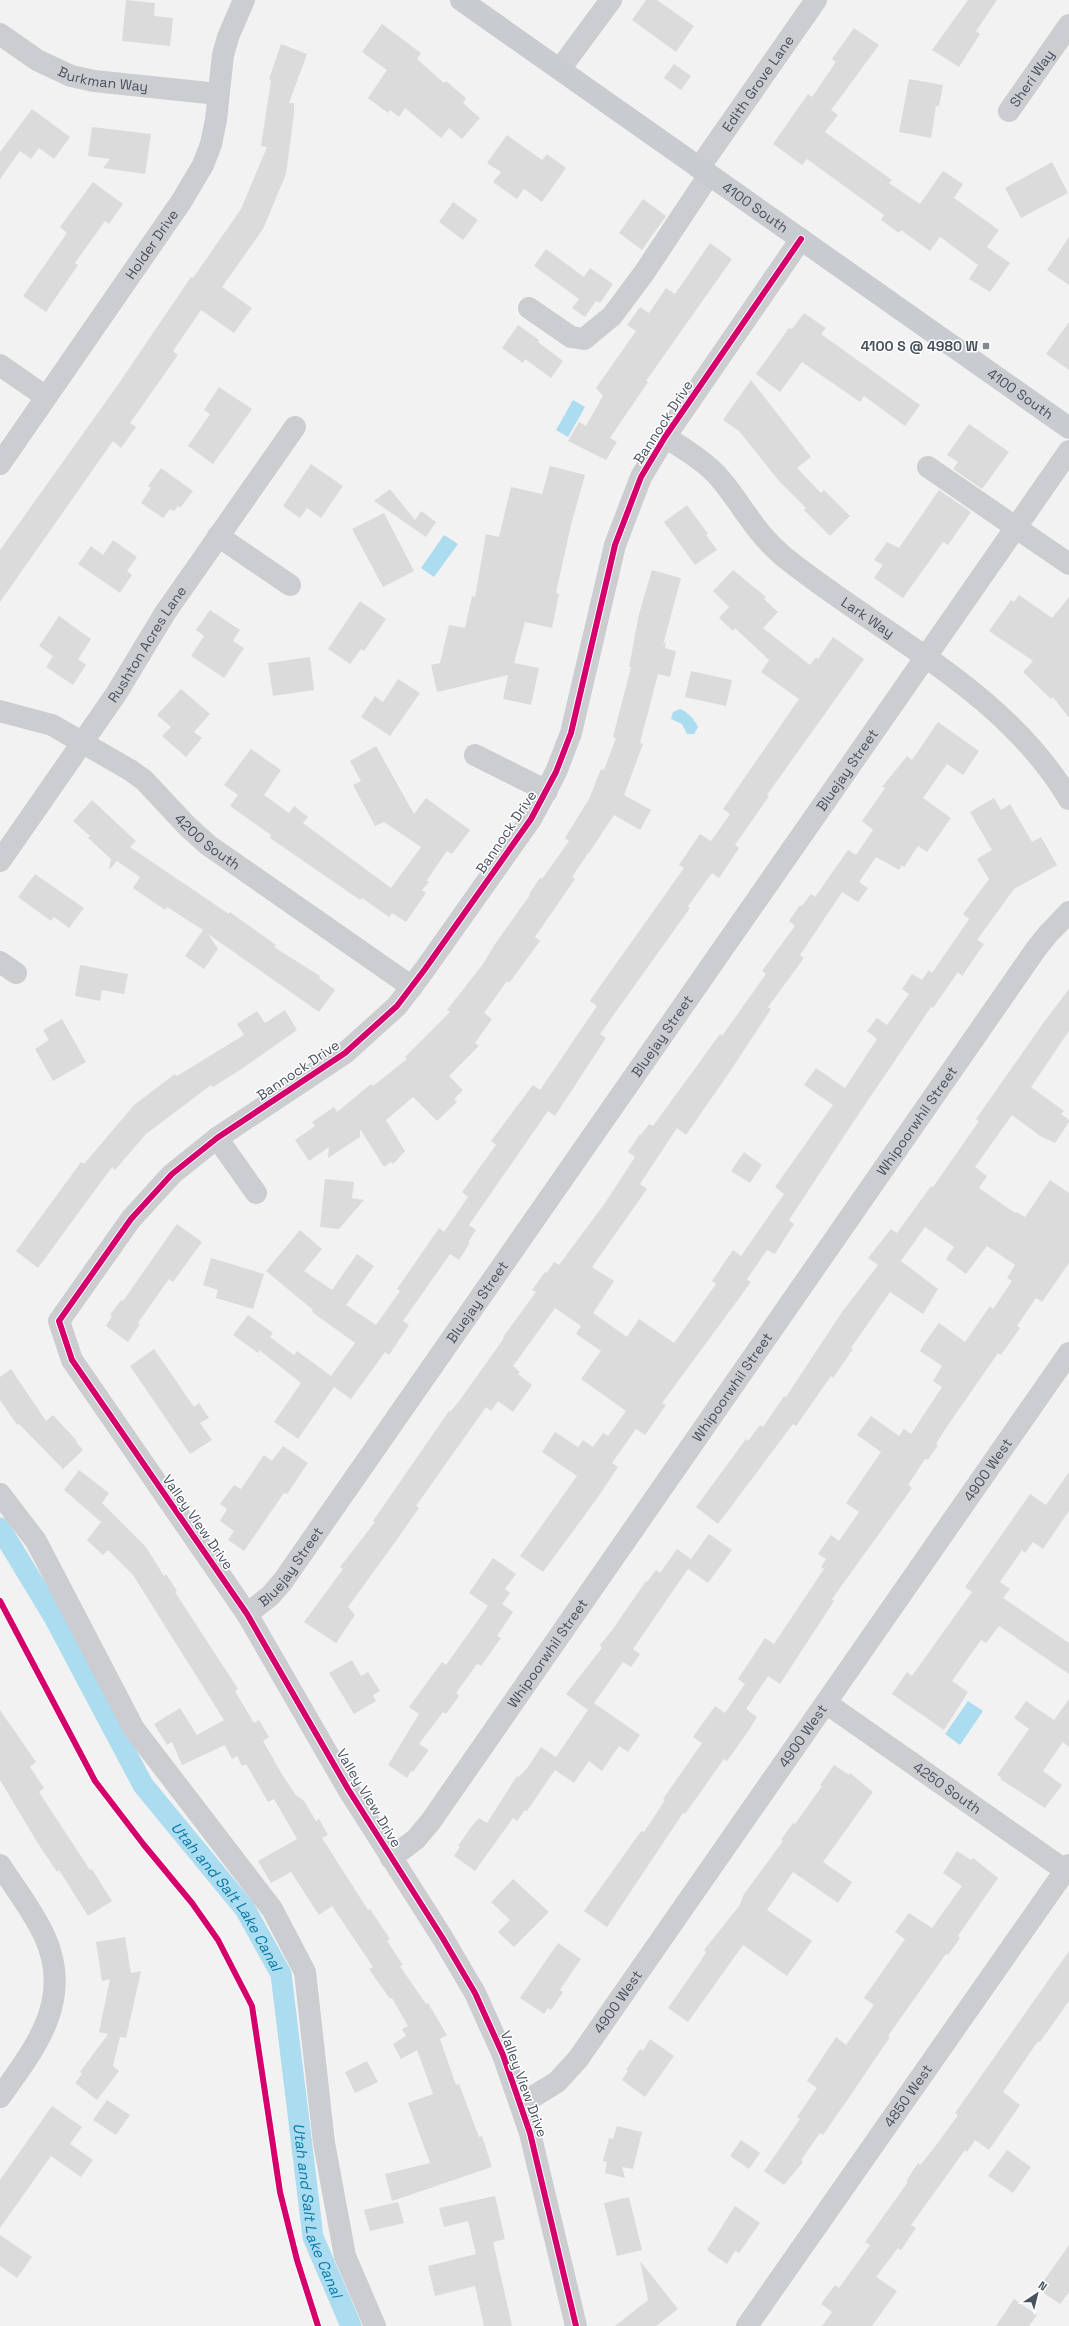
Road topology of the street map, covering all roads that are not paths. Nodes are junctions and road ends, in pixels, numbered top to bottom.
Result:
1 (244, 0) edge
2 (461, 0) edge
3 (611, 0) edge
4 (816, 0) edge
5 (1069, 25) edge
6 (0, 34) edge
7 (560, 69) junction
8 (218, 94) junction
9 (1009, 112) dead end
10 (704, 171) junction
11 (801, 239) junction
12 (529, 308) dead end
13 (0, 365) edge
14 (46, 397) junction
15 (295, 427) dead end
16 (1069, 428) edge
17 (665, 437) junction
18 (1069, 451) edge
19 (0, 464) edge
20 (928, 466) dead end
21 (1016, 527) junction
22 (218, 536) junction
23 (1069, 564) edge
24 (290, 585) dead end
25 (926, 656) junction
26 (0, 711) edge
27 (84, 741) junction
28 (476, 755) dead end
29 (547, 791) junction
30 (1069, 799) edge
31 (0, 861) edge
32 (1069, 912) edge
33 (412, 987) junction
34 (217, 1138) junction
35 (256, 1193) dead end
36 (59, 1321) joint
37 (1069, 1353) edge
38 (0, 1494) edge
39 (247, 1614) junction
40 (826, 1704) junction
41 (391, 1858) junction
42 (0, 1865) edge
43 (1068, 1869) edge
44 (0, 2097) edge
45 (521, 2104) junction
46 (375, 2326) edge
47 (576, 2326) edge
48 (747, 2326) edge

1 - 8 street, Holder Drive
2 - 7 main road, 4100 South
3 - 7 street
4 - 10 street, Edith Grove Lane
5 - 9 street, Sheri Way
6 - 8 street, Burkman Way
7 - 10 main road, 4100 South
8 - 14 street, Holder Drive
10 - 11 main road, 4100 South
10 - 12 street, Edith Grove Lane
11 - 16 main road, 4100 South
11 - 17 street, Bannock Drive
13 - 14 street
14 - 19 street, Holder Drive
15 - 22 street, Rushton Acres Lane
17 - 25 street, Lark Way
17 - 29 street, Bannock Drive
18 - 21 street, Bluejay Street
20 - 21 street
21 - 23 street
21 - 25 street, Bluejay Street
22 - 24 street
22 - 27 street, Rushton Acres Lane
25 - 30 street, Lark Way
25 - 39 street, Bluejay Street
26 - 27 street, 4200 South
27 - 31 street, Rushton Acres Lane
27 - 33 street, 4200 South
28 - 29 street
29 - 33 street, Bannock Drive
32 - 41 street, Whipoorwhil Street
33 - 34 street, Bannock Drive
34 - 35 street
34 - 36 street, Bannock Drive
36 - 39 street, Valley View Drive
37 - 40 street, 4900 West
38 - 46 street
39 - 41 street, Valley View Drive
40 - 43 street, 4250 South
40 - 45 street, 4900 West
41 - 45 street, Valley View Drive
42 - 44 street
43 - 48 street, 4850 West
45 - 47 street, Valley View Drive

